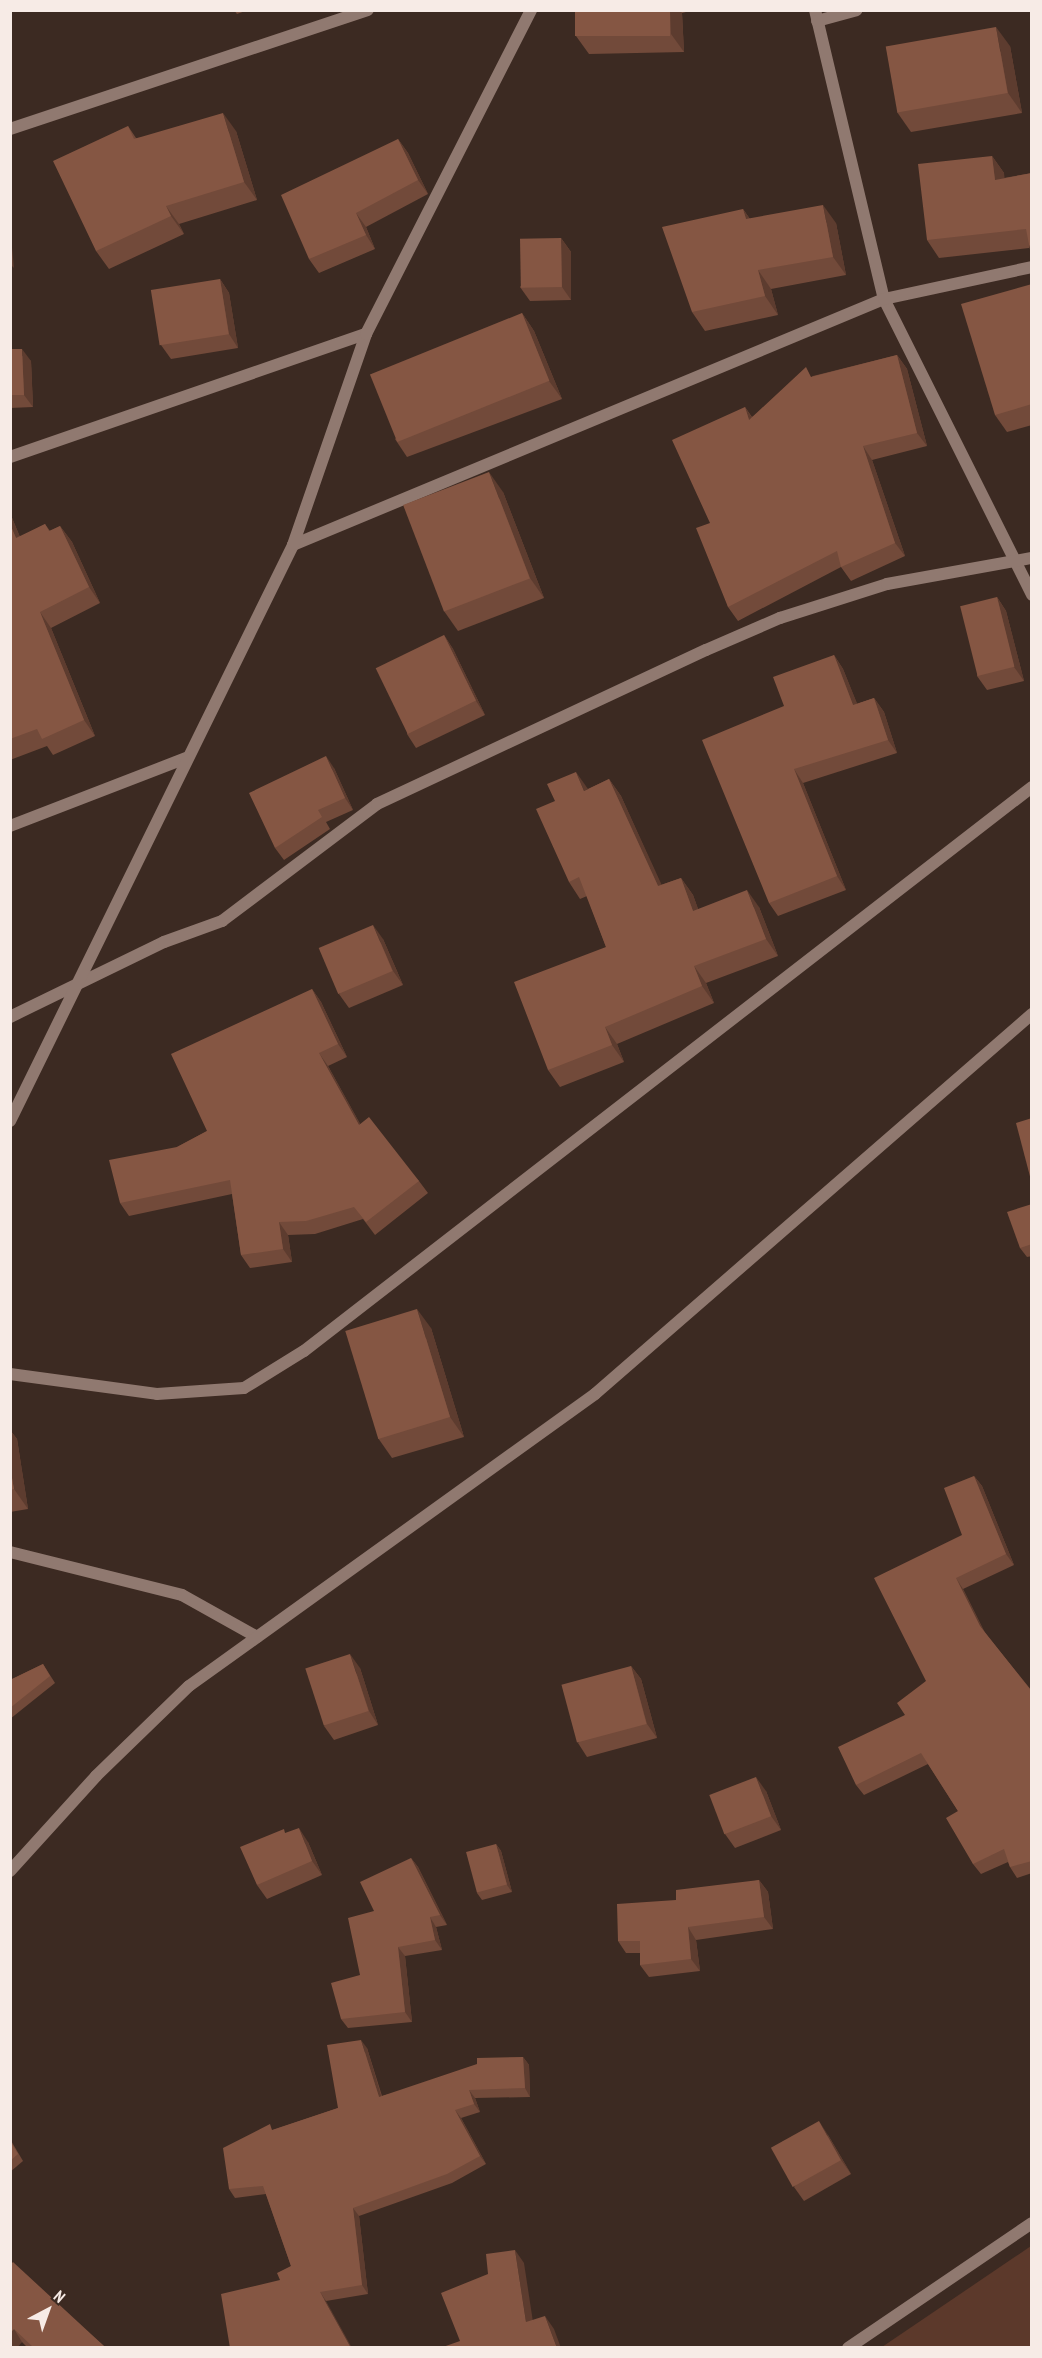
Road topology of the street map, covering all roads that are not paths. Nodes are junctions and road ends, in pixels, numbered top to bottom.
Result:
1 (368, 10) edge
2 (531, 10) edge
3 (857, 10) edge
4 (816, 16) edge
5 (10, 129) edge
6 (1032, 267) edge
7 (884, 299) junction
8 (366, 334) junction
9 (10, 457) edge
10 (293, 545) junction
11 (1032, 558) edge
12 (1018, 561) junction
13 (1032, 595) edge
14 (186, 758) junction
15 (1032, 787) edge
16 (10, 826) edge
17 (71, 989) junction
18 (1032, 1014) edge
19 (10, 1017) edge
20 (10, 1120) edge
21 (10, 1374) edge
22 (10, 1552) edge
23 (257, 1637) junction
24 (10, 1871) edge
25 (1032, 2223) edge
26 (848, 2348) edge

1 - 5 street
2 - 8 street
3 - 4 street
4 - 7 street
6 - 7 street
7 - 10 street
7 - 12 street
8 - 9 street
8 - 10 street
10 - 14 street
11 - 12 street
12 - 13 street
12 - 17 street
14 - 16 street
14 - 17 street
15 - 21 street
17 - 19 street
17 - 20 street
18 - 23 street
22 - 23 street
23 - 24 street
25 - 26 street

